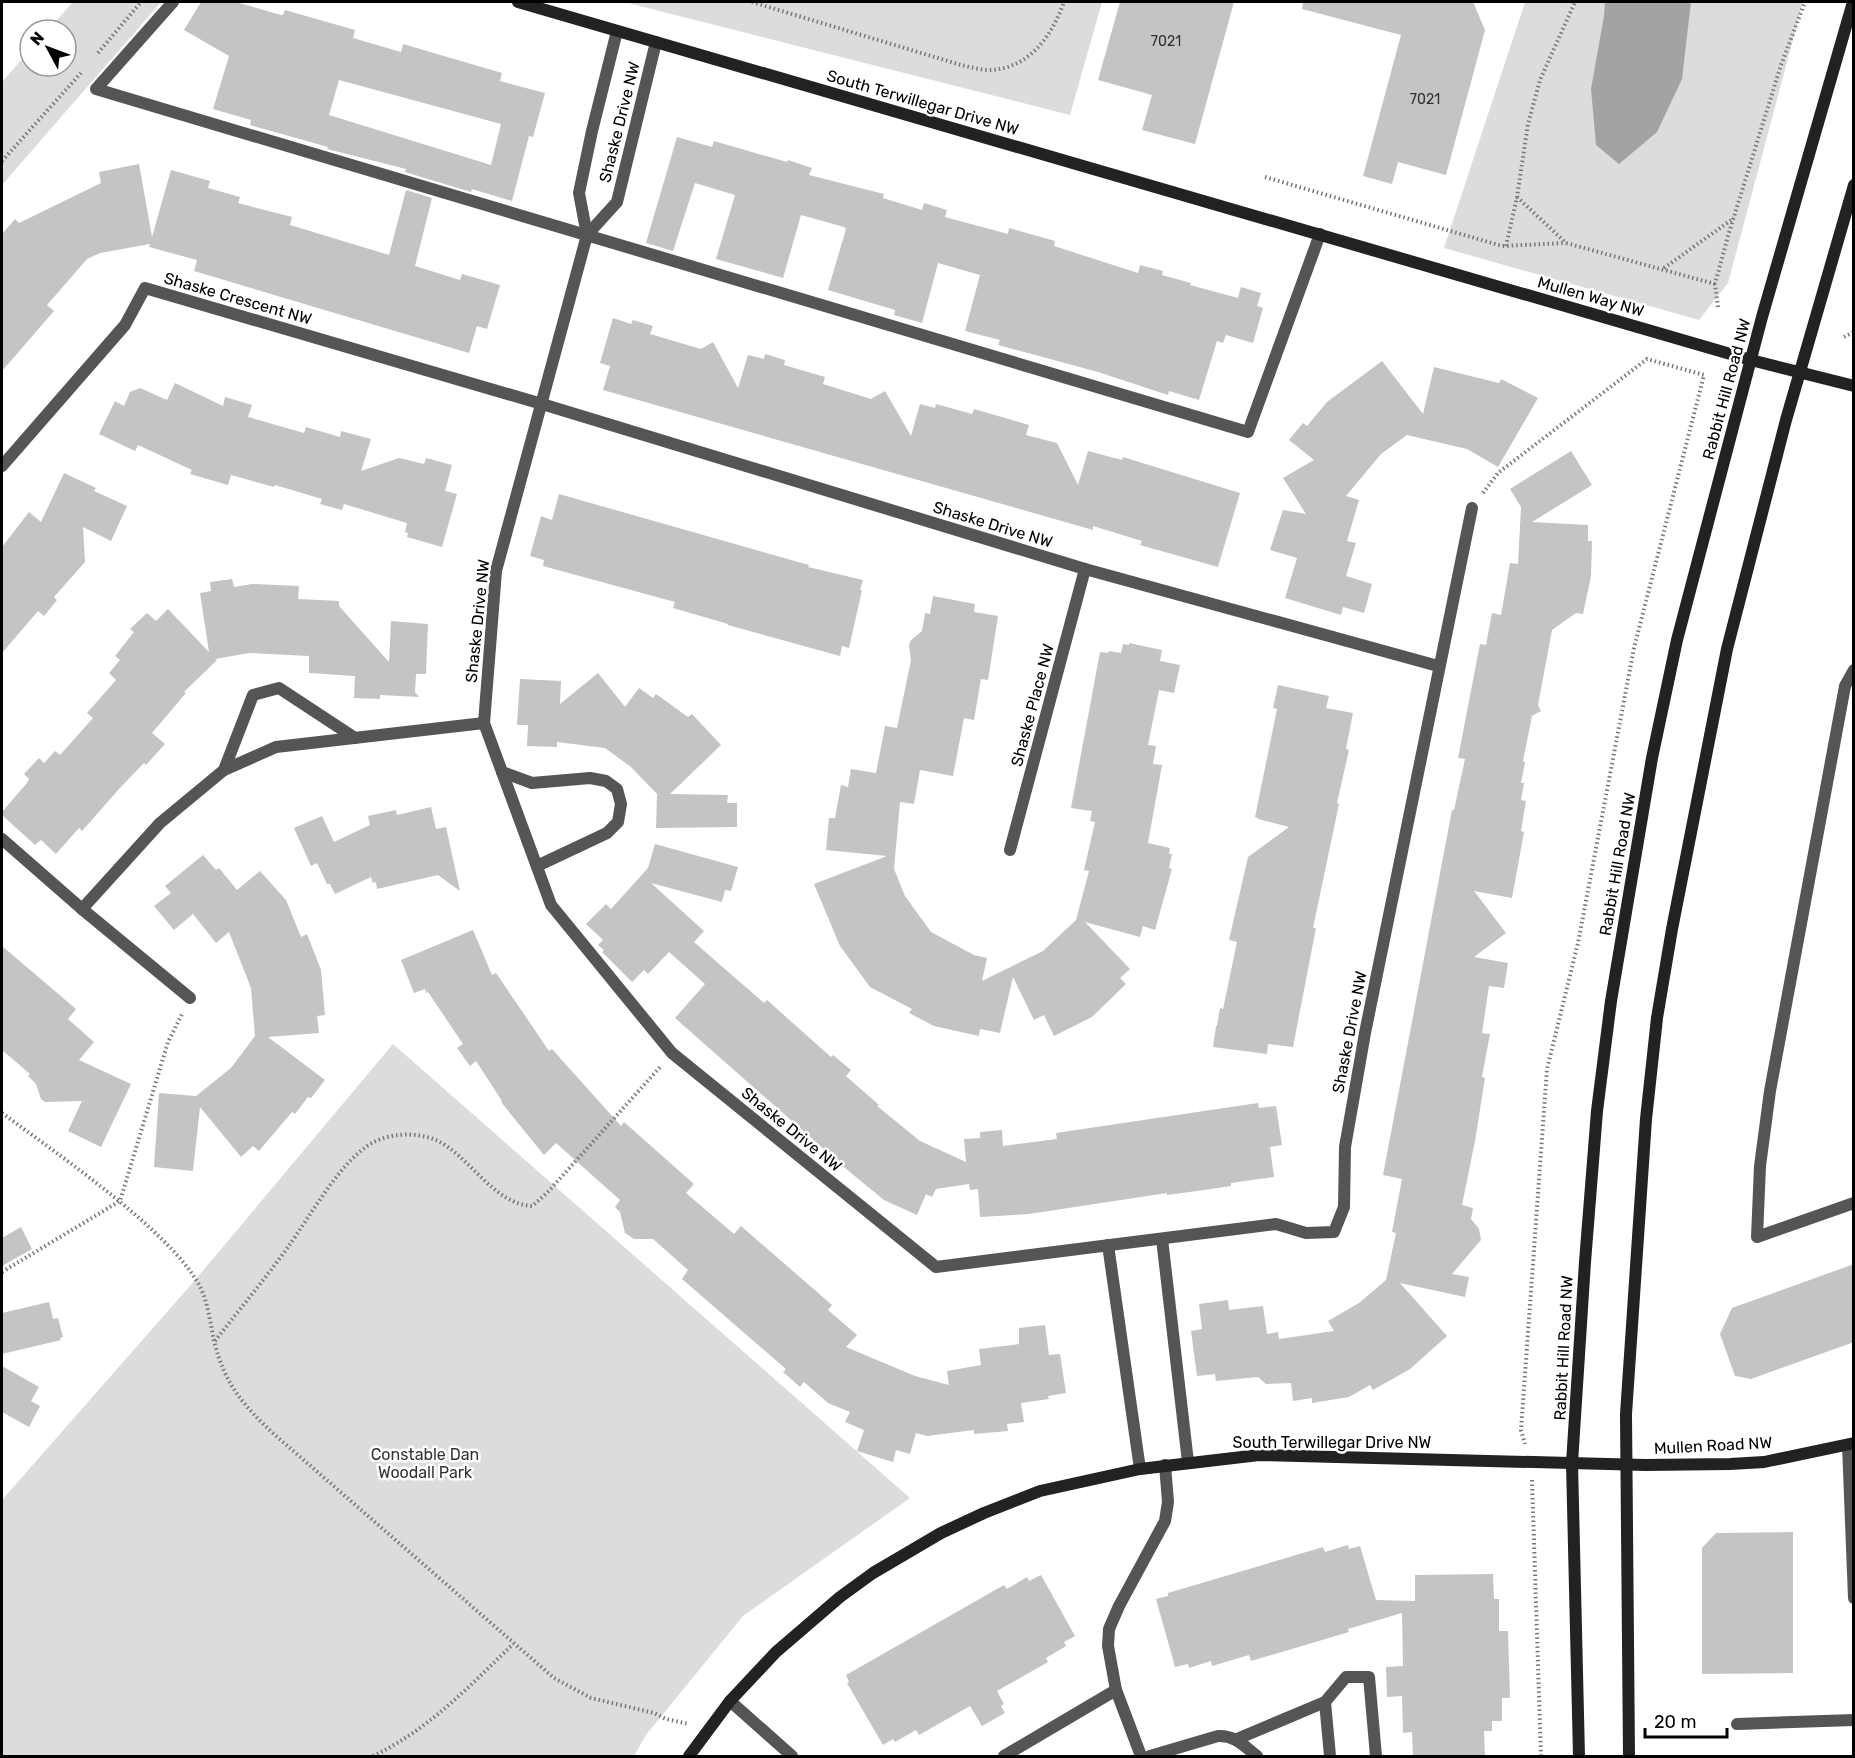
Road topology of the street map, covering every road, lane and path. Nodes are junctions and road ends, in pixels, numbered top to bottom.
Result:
1 (141, 2) edge
2 (173, 2) edge
3 (518, 2) edge
4 (752, 2) edge
5 (1064, 2) edge
6 (1575, 2) edge
7 (1805, 2) edge
8 (1853, 2) edge
9 (617, 31) junction
10 (656, 42) junction
11 (96, 56) dead end
12 (88, 65) dead end
13 (2, 161) edge
14 (1265, 177) dead end
15 (1854, 185) edge
16 (1517, 197) junction
17 (1734, 218) junction
18 (1320, 234) junction
19 (587, 235) junction
20 (1566, 243) junction
21 (1506, 246) junction
22 (1664, 268) junction
23 (1715, 284) junction
24 (1718, 307) dead end
25 (1854, 332) edge
26 (1844, 337) dead end
27 (1751, 360) junction
28 (1800, 371) junction
29 (1854, 386) edge
30 (542, 404) junction
31 (2, 466) edge
32 (1472, 508) joint
33 (1085, 569) junction
34 (1438, 666) junction
35 (1854, 670) edge
36 (484, 723) junction
37 (355, 738) junction
38 (224, 770) junction
39 (502, 772) junction
40 (2, 839) edge
41 (1010, 850) dead end
42 (537, 866) junction
43 (82, 909) junction
44 (190, 998) joint
45 (672, 1053) junction
46 (2, 1113) edge
47 (120, 1201) junction
48 (1854, 1203) edge
49 (1162, 1239) junction
50 (1108, 1245) junction
51 (2, 1272) edge
52 (214, 1342) junction
53 (1851, 1444) edge
54 (1188, 1462) junction
55 (1532, 1462) junction
56 (1572, 1463) junction
57 (1625, 1464) junction
58 (1165, 1466) junction
59 (1140, 1469) junction
60 (1854, 1598) edge
61 (513, 1644) junction
62 (1116, 1690) junction
63 (730, 1701) junction
64 (1325, 1702) junction
65 (1854, 1720) edge
66 (1737, 1724) dead end
67 (709, 1728) junction
68 (1237, 1739) junction
69 (1021, 1753) edge
70 (373, 1756) edge
71 (689, 1756) edge
72 (792, 1756) edge
73 (1004, 1756) edge
74 (1141, 1756) edge
75 (1150, 1756) edge
76 (1257, 1756) edge
77 (1330, 1756) edge
78 (1376, 1756) edge
79 (1541, 1756) edge
80 (1579, 1756) edge
81 (1629, 1756) edge

1 - 11 path
2 - 19 street
3 - 9 main road, South Terwillegar Drive NW
4 - 5 path
6 - 16 path
7 - 17 path
8 - 27 main road, Rabbit Hill Road NW
9 - 10 main road, South Terwillegar Drive NW
9 - 19 street, Shaske Drive NW
10 - 18 main road, South Terwillegar Drive NW
10 - 19 street, Shaske Drive NW
12 - 13 path
14 - 21 path
15 - 28 main road
16 - 20 path
16 - 21 path
17 - 22 path
17 - 23 path
18 - 19 street
18 - 27 main road, Mullen Way NW
19 - 30 street, Shaske Drive NW
20 - 21 path
20 - 22 path
22 - 23 path
23 - 24 path
25 - 26 path
27 - 28 main road, Mullen Way NW
27 - 56 main road, Rabbit Hill Road NW
28 - 29 main road, Mullen Way NW
28 - 57 main road
30 - 31 street, Shaske Crescent NW
30 - 33 street, Shaske Drive NW
30 - 36 street, Shaske Drive NW
32 - 34 street, Shaske Drive NW
32 - 55 path
33 - 34 street, Shaske Drive NW
33 - 41 street, Shaske Place NW
34 - 49 street, Shaske Drive NW
35 - 48 street
36 - 37 street
36 - 39 street, Shaske Drive NW
37 - 38 street
37 - 38 street
38 - 43 street
39 - 42 street, Shaske Drive NW
39 - 42 street
40 - 43 street
42 - 45 street, Shaske Drive NW
43 - 44 street
44 - 47 path
45 - 50 street, Shaske Drive NW
45 - 52 path
46 - 47 path
47 - 51 path
47 - 52 path
49 - 50 street, Shaske Drive NW
49 - 54 street
50 - 59 street
52 - 61 path
53 - 57 main road, Mullen Road NW
53 - 60 street
54 - 55 main road, South Terwillegar Drive NW
54 - 58 main road, South Terwillegar Drive NW
55 - 56 main road, South Terwillegar Drive NW
55 - 79 path
56 - 57 main road, Mullen Road NW
56 - 80 main road, Rabbit Hill Road NW
57 - 81 main road
58 - 59 main road, South Terwillegar Drive NW
58 - 62 street
59 - 63 main road, South Terwillegar Drive NW
61 - 67 path
61 - 70 path
62 - 69 street
62 - 74 street
63 - 67 main road, South Terwillegar Drive NW
63 - 72 street
64 - 68 street
64 - 77 street
64 - 78 street
65 - 66 street
67 - 71 main road, South Terwillegar Drive NW
68 - 75 street
68 - 76 street
69 - 73 street

